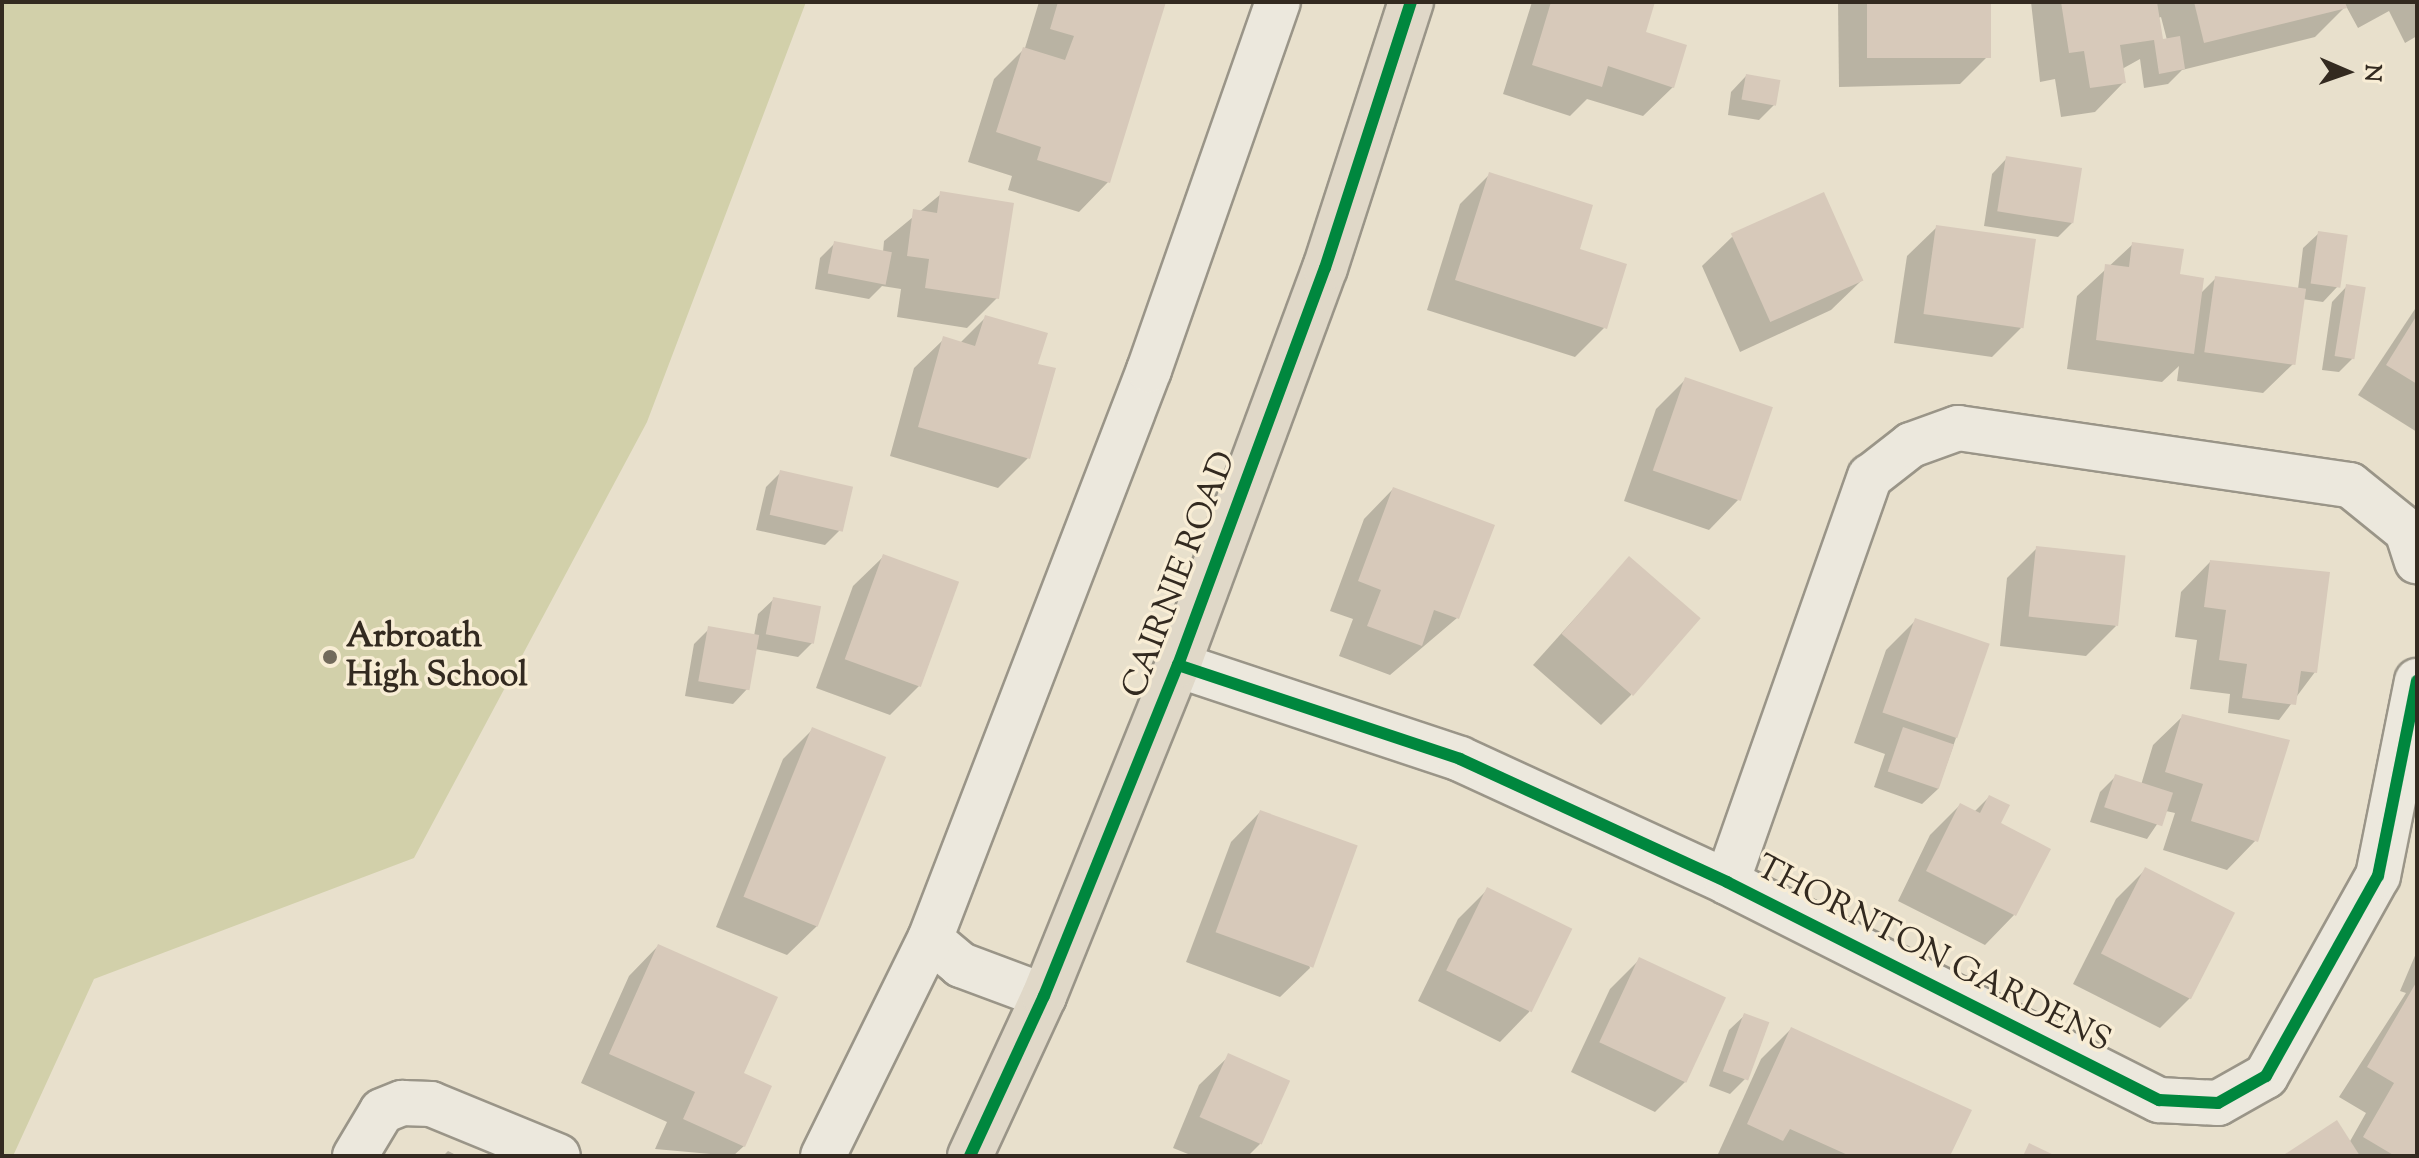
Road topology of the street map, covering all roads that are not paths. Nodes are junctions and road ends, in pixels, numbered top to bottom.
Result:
1 (1278, 2) edge
2 (1411, 2) edge
3 (2417, 561) edge
4 (1178, 665) junction
5 (2417, 681) edge
6 (1727, 882) junction
7 (930, 939) junction
8 (1044, 996) junction
9 (355, 1156) edge
10 (558, 1156) edge
11 (823, 1156) edge
12 (970, 1156) edge

1 - 7 street
2 - 4 main road, CAIRNIE ROAD
3 - 6 street, THORNTON GARDENS
4 - 6 street, THORNTON GARDENS
4 - 8 main road, CAIRNIE ROAD
5 - 6 street, THORNTON GARDENS
7 - 8 street
7 - 11 street
8 - 12 main road, CAIRNIE ROAD
9 - 10 street

